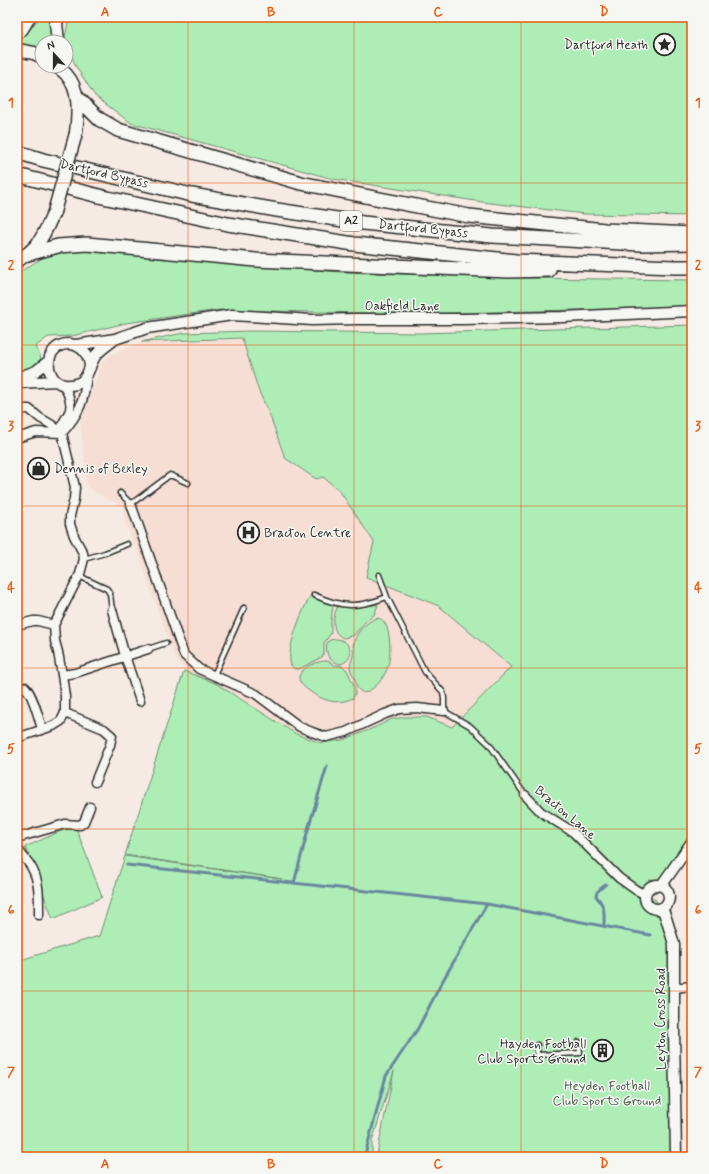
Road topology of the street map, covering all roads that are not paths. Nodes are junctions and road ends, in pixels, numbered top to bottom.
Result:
1 (29, 17) edge
2 (58, 17) edge
3 (17, 33) edge
4 (57, 34) edge
5 (17, 50) edge
6 (34, 53) edge
7 (67, 74) edge
8 (77, 97) junction
9 (17, 152) edge
10 (17, 175) edge
11 (692, 234) edge
12 (692, 244) edge
13 (28, 254) junction
14 (17, 261) edge
15 (674, 267) junction
16 (692, 267) edge
17 (692, 311) edge
18 (115, 339) junction
19 (76, 345) junction
20 (49, 361) junction
21 (89, 371) junction
22 (17, 378) edge
23 (17, 383) edge
24 (60, 383) junction
25 (17, 412) edge
26 (62, 432) junction
27 (17, 438) edge
28 (188, 483) dead end
29 (120, 493) dead end
30 (131, 504) junction
31 (127, 544) dead end
32 (84, 560) junction
33 (379, 575) dead end
34 (79, 576) junction
35 (314, 595) dead end
36 (387, 597) junction
37 (244, 608) dead end
38 (112, 610) joint
39 (17, 624) edge
40 (54, 625) junction
41 (166, 643) dead end
42 (148, 649) joint
43 (125, 656) junction
44 (62, 675) junction
45 (214, 675) junction
46 (20, 687) edge
47 (140, 701) dead end
48 (444, 711) junction
49 (65, 713) junction
50 (42, 729) junction
51 (17, 738) edge
52 (95, 782) dead end
53 (526, 795) joint
54 (90, 807) dead end
55 (17, 838) edge
56 (692, 842) edge
57 (17, 849) edge
58 (661, 886) junction
59 (644, 894) junction
60 (662, 908) junction
61 (39, 915) dead end
62 (692, 986) edge
63 (674, 988) junction
64 (579, 1042) dead end
65 (537, 1045) dead end
66 (676, 1157) edge

1 - 3 main road
2 - 4 main road
5 - 6 main road
7 - 8 main road
8 - 11 highway
8 - 13 main road, bridge
9 - 12 highway, Dartford Bypass / A2
10 - 15 highway, Dartford Bypass / A2
13 - 14 main road
13 - 15 highway
15 - 16 highway, Dartford Bypass / A2
17 - 18 street, Oakfield Lane
18 - 19 street, Oakfield Lane
18 - 21 street, Oakfield Lane
19 - 20 street, Oakfield Lane
19 - 21 street
20 - 22 street, Oakfield Lane
20 - 24 street
21 - 24 street, Oakfield Lane
21 - 26 street
23 - 24 street, Oakfield Lane
24 - 26 street
25 - 26 street
26 - 27 street
26 - 32 street
28 - 30 lane
29 - 30 lane
30 - 45 street
31 - 32 lane
32 - 34 street
33 - 36 lane
34 - 38 lane
34 - 40 street
35 - 36 lane
36 - 48 lane
37 - 45 lane
38 - 43 street
39 - 40 street
40 - 44 street
41 - 42 lane
42 - 43 street
43 - 44 street
43 - 47 street
44 - 49 street
45 - 48 street
46 - 50 street
48 - 53 lane, Bracton Lane
49 - 50 street
49 - 52 street
50 - 51 street
53 - 59 street, Bracton Lane
54 - 55 street
56 - 58 street
57 - 61 street
58 - 59 street
58 - 60 street
59 - 60 street
60 - 63 street, Leyton Cross Road
62 - 63 street
63 - 66 street, Leyton Cross Road
64 - 65 lane

